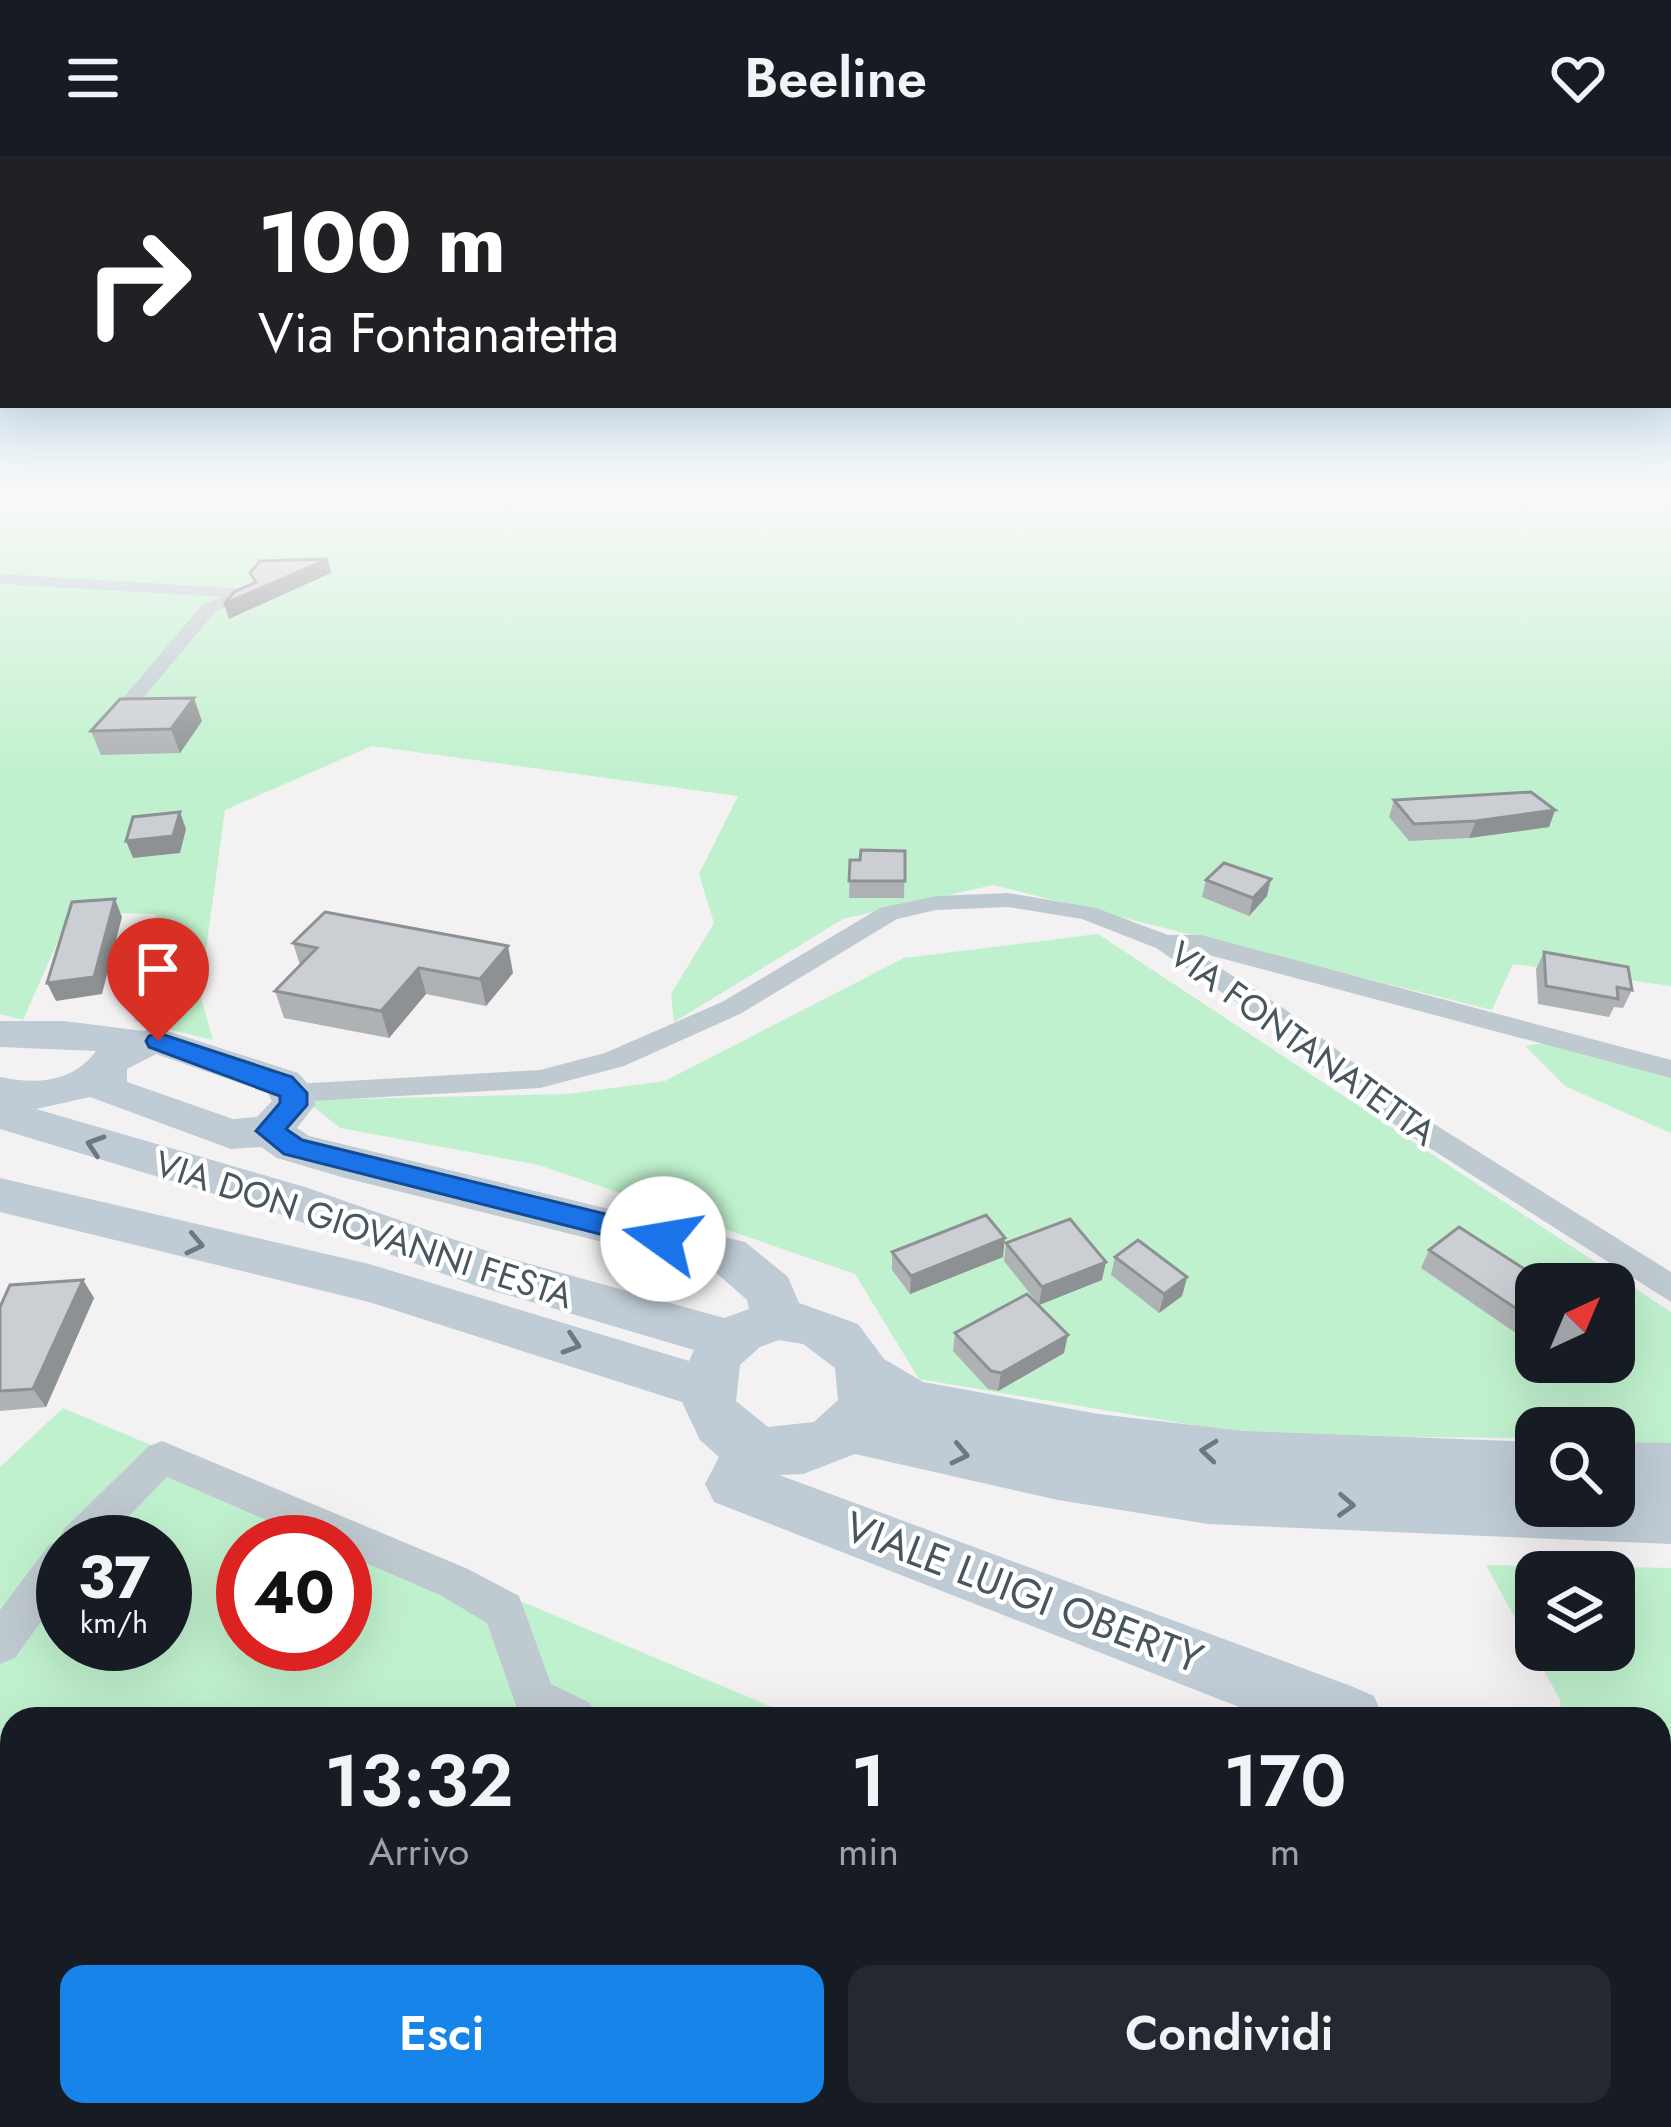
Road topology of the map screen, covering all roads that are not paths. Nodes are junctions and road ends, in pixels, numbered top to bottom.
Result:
1 (165, 589) edge
2 (104, 733) edge
3 (1166, 943) junction
4 (0, 1034) edge
5 (141, 1044) junction
6 (1671, 1069) edge
7 (102, 1076) junction
8 (0, 1091) edge
9 (281, 1112) junction
10 (0, 1114) edge
11 (0, 1195) edge
12 (1671, 1289) edge
13 (778, 1320) junction
14 (728, 1340) junction
15 (866, 1375) junction
16 (705, 1388) junction
17 (846, 1429) junction
18 (754, 1447) junction
19 (1515, 1465) edge
20 (1635, 1467) edge
21 (1671, 1468) edge
22 (105, 1515) edge
23 (1671, 1518) edge
24 (36, 1595) edge
25 (0, 1644) edge
26 (550, 1707) edge
27 (1320, 1707) edge

1 - 2 street
3 - 6 street
3 - 9 street, VIA FONTANATETTA
3 - 12 street, VIA FONTANATETTA
4 - 5 main road, VIA FONTANATETTA
5 - 7 main road
5 - 9 main road, VIA FONTANATETTA
7 - 8 main road
7 - 9 main road, VIA FONTANATETTA
9 - 13 main road, VIA FONTANATETTA
14 -> 10 main road, VIA DON GIOVANNI FESTA
11 -> 16 main road, VIA DON GIOVANNI FESTA
13 - 14 main road
13 - 15 main road
14 - 16 main road
15 - 17 main road
19 -> 15 main road
16 - 18 main road
17 - 18 main road
17 -> 23 main road
18 - 27 main road, VIALE LUIGI OBERTY
20 - 21 main road
22 - 26 street
24 - 25 street

